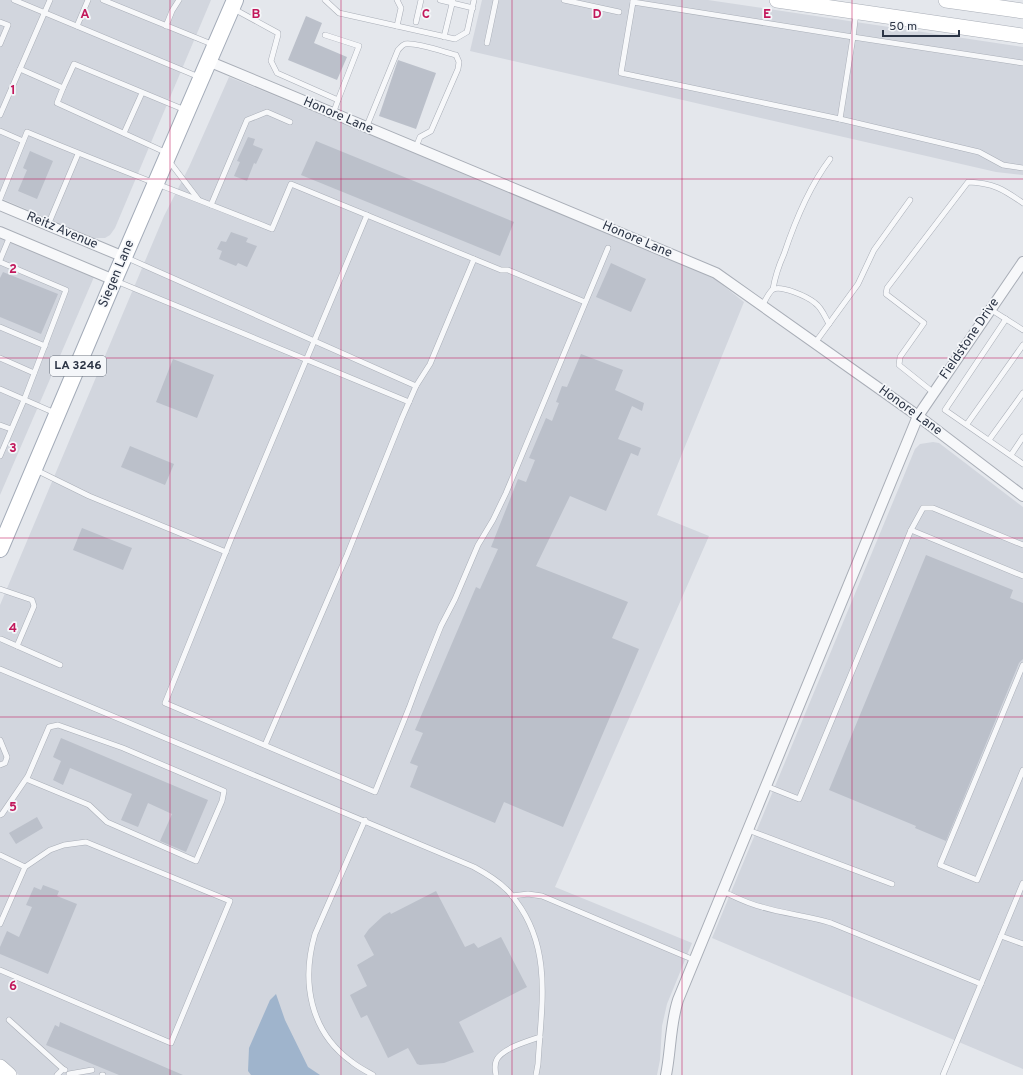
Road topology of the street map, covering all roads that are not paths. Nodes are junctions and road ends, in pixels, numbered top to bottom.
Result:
1 (14, 0) edge
2 (50, 0) edge
3 (88, 0) edge
4 (103, 0) edge
5 (179, 0) edge
6 (325, 0) edge
7 (397, 0) edge
8 (422, 0) edge
9 (440, 0) edge
10 (474, 0) edge
11 (496, 0) edge
12 (564, 0) edge
13 (777, 0) edge
14 (946, 0) edge
15 (452, 1) edge
16 (633, 1) edge
17 (233, 4) edge
18 (473, 8) junction
19 (1023, 11) edge
20 (44, 12) junction
21 (619, 12) dead end
22 (857, 12) junction
23 (0, 22) edge
24 (416, 22) dead end
25 (77, 26) junction
26 (166, 26) junction
27 (397, 26) junction
28 (325, 35) dead end
29 (1023, 36) edge
30 (444, 37) junction
31 (853, 37) junction
32 (487, 43) dead end
33 (0, 44) edge
34 (215, 46) junction
35 (208, 61) junction
36 (1023, 63) edge
37 (20, 69) junction
38 (202, 78) junction
39 (63, 88) junction
40 (142, 93) junction
41 (338, 100) junction
42 (187, 111) junction
43 (332, 114) junction
44 (0, 115) edge
45 (840, 119) junction
46 (290, 122) dead end
47 (366, 128) junction
48 (0, 131) edge
49 (124, 133) junction
50 (23, 141) junction
51 (416, 147) junction
52 (78, 154) junction
53 (168, 156) junction
54 (830, 159) dead end
55 (1023, 168) edge
56 (156, 183) junction
57 (0, 200) edge
58 (199, 200) junction
59 (910, 200) dead end
60 (1023, 203) edge
61 (0, 205) edge
62 (211, 205) junction
63 (367, 215) junction
64 (48, 225) junction
65 (0, 232) edge
66 (10, 236) junction
67 (608, 248) dead end
68 (124, 257) junction
69 (474, 259) junction
70 (0, 261) edge
71 (1023, 262) edge
72 (114, 280) junction
73 (773, 289) junction
74 (585, 302) junction
75 (762, 306) junction
76 (990, 309) junction
77 (1006, 319) junction
78 (828, 324) junction
79 (0, 327) edge
80 (1023, 330) edge
81 (315, 340) junction
82 (815, 343) junction
83 (1023, 345) edge
84 (45, 346) junction
85 (0, 358) edge
86 (307, 359) junction
87 (34, 373) junction
88 (416, 386) junction
89 (0, 389) edge
90 (934, 393) junction
91 (1023, 394) edge
92 (24, 400) junction
93 (410, 402) junction
94 (58, 414) junction
95 (918, 416) junction
96 (967, 424) junction
97 (0, 425) edge
98 (11, 429) junction
99 (1023, 437) edge
100 (988, 440) junction
101 (0, 455) edge
102 (1011, 455) junction
103 (1023, 464) edge
104 (33, 469) junction
105 (1023, 496) edge
106 (911, 530) junction
107 (1023, 545) edge
108 (0, 550) edge
109 (226, 552) junction
110 (1023, 576) edge
111 (0, 589) edge
112 (0, 639) edge
113 (17, 646) junction
114 (60, 665) dead end
115 (1023, 665) edge
116 (0, 669) edge
117 (1, 744) edge
118 (265, 745) junction
119 (0, 765) edge
120 (1023, 770) edge
121 (26, 779) junction
122 (766, 786) junction
123 (0, 815) edge
124 (365, 820) junction
125 (748, 830) junction
126 (0, 855) edge
127 (24, 868) junction
128 (892, 884) dead end
129 (1023, 884) edge
130 (722, 891) junction
131 (512, 896) junction
132 (0, 924) edge
133 (1001, 936) junction
134 (1023, 944) edge
135 (694, 960) junction
136 (0, 970) edge
137 (981, 984) junction
138 (9, 1020) dead end
139 (540, 1037) junction
140 (0, 1067) edge
141 (63, 1069) junction
142 (92, 1070) dead end
143 (9, 1075) edge
144 (57, 1075) edge
145 (69, 1075) edge
146 (373, 1075) edge
147 (496, 1075) edge
148 (536, 1075) edge
149 (666, 1075) edge
150 (943, 1075) edge

1 - 20 lane
2 - 20 lane
3 - 25 lane
4 - 26 lane
5 - 26 lane
6 - 27 lane
7 - 27 lane
8 - 24 lane
9 - 15 lane
10 - 18 lane
11 - 32 lane
12 - 21 lane
13 - 22 street
14 - 19 street
15 - 18 lane
15 - 30 lane
16 - 31 lane
16 - 45 lane
17 - 34 main road, Siegen Lane / LA 3246
17 - 41 lane
18 - 30 lane
20 - 25 lane
20 - 37 lane
22 - 29 street
22 - 31 lane
23 - 33 lane
25 - 38 lane
26 - 34 lane
27 - 30 lane
28 - 41 lane
31 - 36 lane
31 - 45 lane
34 - 35 main road, Siegen Lane / LA 3246
35 - 38 main road, Siegen Lane / LA 3246
35 - 43 street, Honore Lane
37 - 39 lane
37 - 44 lane
38 - 42 main road, Siegen Lane / LA 3246
39 - 40 lane
39 - 49 lane
40 - 42 lane
40 - 49 lane
41 - 43 lane
42 - 53 main road, Siegen Lane / LA 3246
43 - 47 street, Honore Lane
45 - 55 lane
46 - 62 lane
47 - 51 street, Honore Lane
47 - 51 lane
48 - 50 lane
49 - 53 lane
50 - 52 lane
50 - 57 lane
51 - 75 street, Honore Lane
52 - 56 lane
52 - 64 lane
53 - 56 main road, Siegen Lane / LA 3246
53 - 58 lane
54 - 73 lane
56 - 58 lane
56 - 68 main road, Siegen Lane / LA 3246
58 - 62 lane
59 - 78 lane
60 - 90 lane
61 - 64 street, Reitz Avenue
62 - 63 lane
63 - 69 lane
63 - 81 lane
64 - 68 street, Reitz Avenue
65 - 66 street, Reitz Avenue
66 - 70 lane
66 - 72 street, Reitz Avenue
67 - 74 lane
68 - 72 main road, Siegen Lane / LA 3246
68 - 81 lane
69 - 74 lane
69 - 88 lane
70 - 84 lane
71 - 76 street, Fieldstone Drive
72 - 86 lane
72 - 94 main road, Siegen Lane / LA 3246
73 - 75 lane
73 - 78 lane
74 - 118 lane
75 - 82 street, Honore Lane
76 - 77 lane
76 - 90 street, Fieldstone Drive
77 - 80 lane
77 - 96 lane
78 - 82 lane
79 - 84 lane
81 - 86 lane
81 - 88 lane
82 - 95 street, Honore Lane
83 - 96 lane
84 - 87 lane
85 - 87 lane
86 - 93 lane
86 - 109 lane
87 - 92 lane
88 - 93 lane
89 - 92 lane
90 - 95 street, Fieldstone Drive
91 - 100 lane
92 - 94 lane
92 - 98 lane
93 - 118 lane
94 - 104 main road, Siegen Lane / LA 3246
95 - 105 street, Honore Lane
95 - 122 street, Fieldstone Drive
96 - 100 lane
97 - 98 lane
98 - 101 lane
99 - 102 lane
100 - 102 lane
102 - 103 lane
104 - 108 main road, Siegen Lane / LA 3246
104 - 109 lane
106 - 107 lane
106 - 110 lane
106 - 122 lane
109 - 118 lane
111 - 113 lane
112 - 113 lane
113 - 114 lane
115 - 120 lane
116 - 124 lane
117 - 119 lane
121 - 121 lane
121 - 123 lane
122 - 125 street, Fieldstone Drive
124 - 131 lane
124 - 146 lane
125 - 128 lane
125 - 130 street, Fieldstone Drive
126 - 127 lane
127 - 132 lane
127 - 136 lane
129 - 133 lane
130 - 135 street, Fieldstone Drive
130 - 137 lane
131 - 135 lane
131 - 139 lane
133 - 134 lane
133 - 137 lane
135 - 149 street, Fieldstone Drive
137 - 150 lane
138 - 141 lane
139 - 147 lane
139 - 148 lane
140 - 143 street
141 - 144 lane
141 - 145 lane
142 - 145 lane

